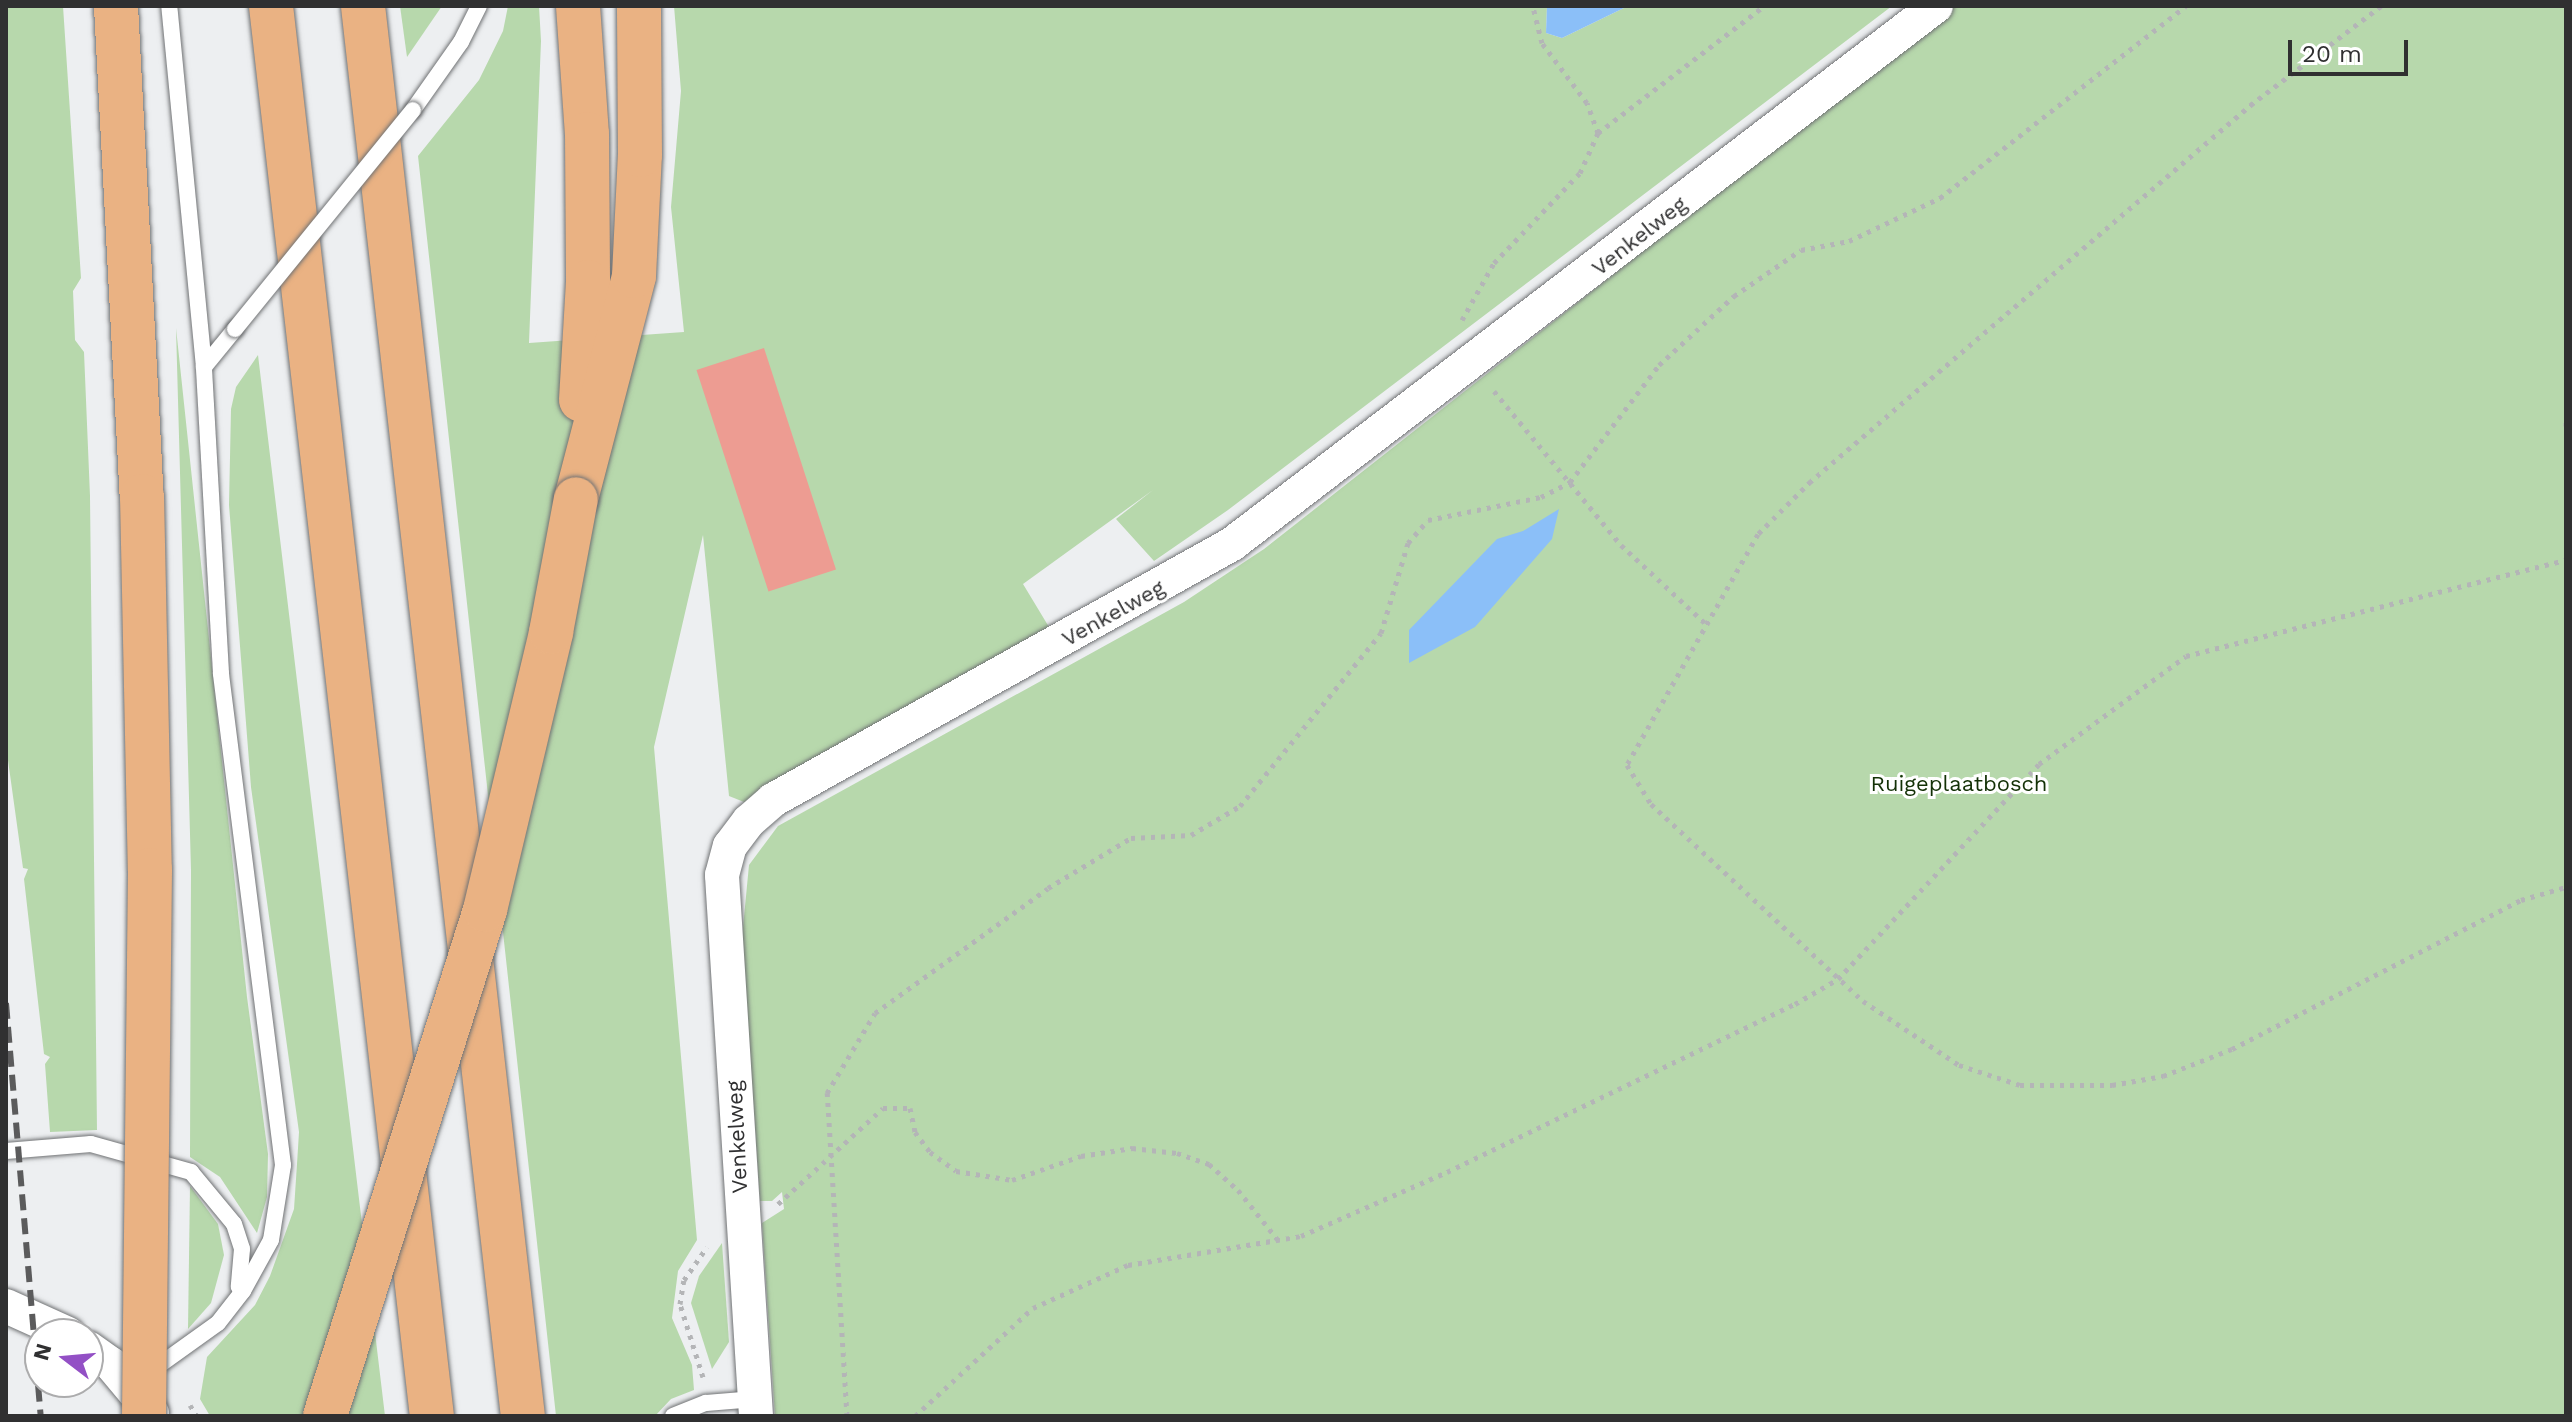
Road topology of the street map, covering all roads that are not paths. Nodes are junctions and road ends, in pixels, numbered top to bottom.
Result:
1 (116, 6) edge
2 (169, 6) edge
3 (271, 6) edge
4 (363, 6) edge
5 (479, 6) edge
6 (578, 6) edge
7 (639, 6) edge
8 (1936, 6) edge
9 (204, 367) junction
10 (576, 499) junction
11 (6, 1151) edge
12 (6, 1306) edge
13 (33, 1318) edge
14 (218, 1323) junction
15 (104, 1365) edge
16 (137, 1401) edge
17 (755, 1408) edge
18 (154, 1416) edge
19 (325, 1416) edge
20 (432, 1416) edge
21 (523, 1416) edge
22 (673, 1416) edge

1 - 16 highway, bridge
2 - 9 lane
3 - 20 highway
4 - 21 highway
5 - 9 lane, bridge
6 - 10 highway
7 - 10 highway
8 - 17 street, Venkelweg
9 - 14 lane
10 - 19 highway, bridge
11 - 14 lane
12 - 13 street
14 - 16 lane
15 - 16 street
16 - 18 street
17 - 22 lane

